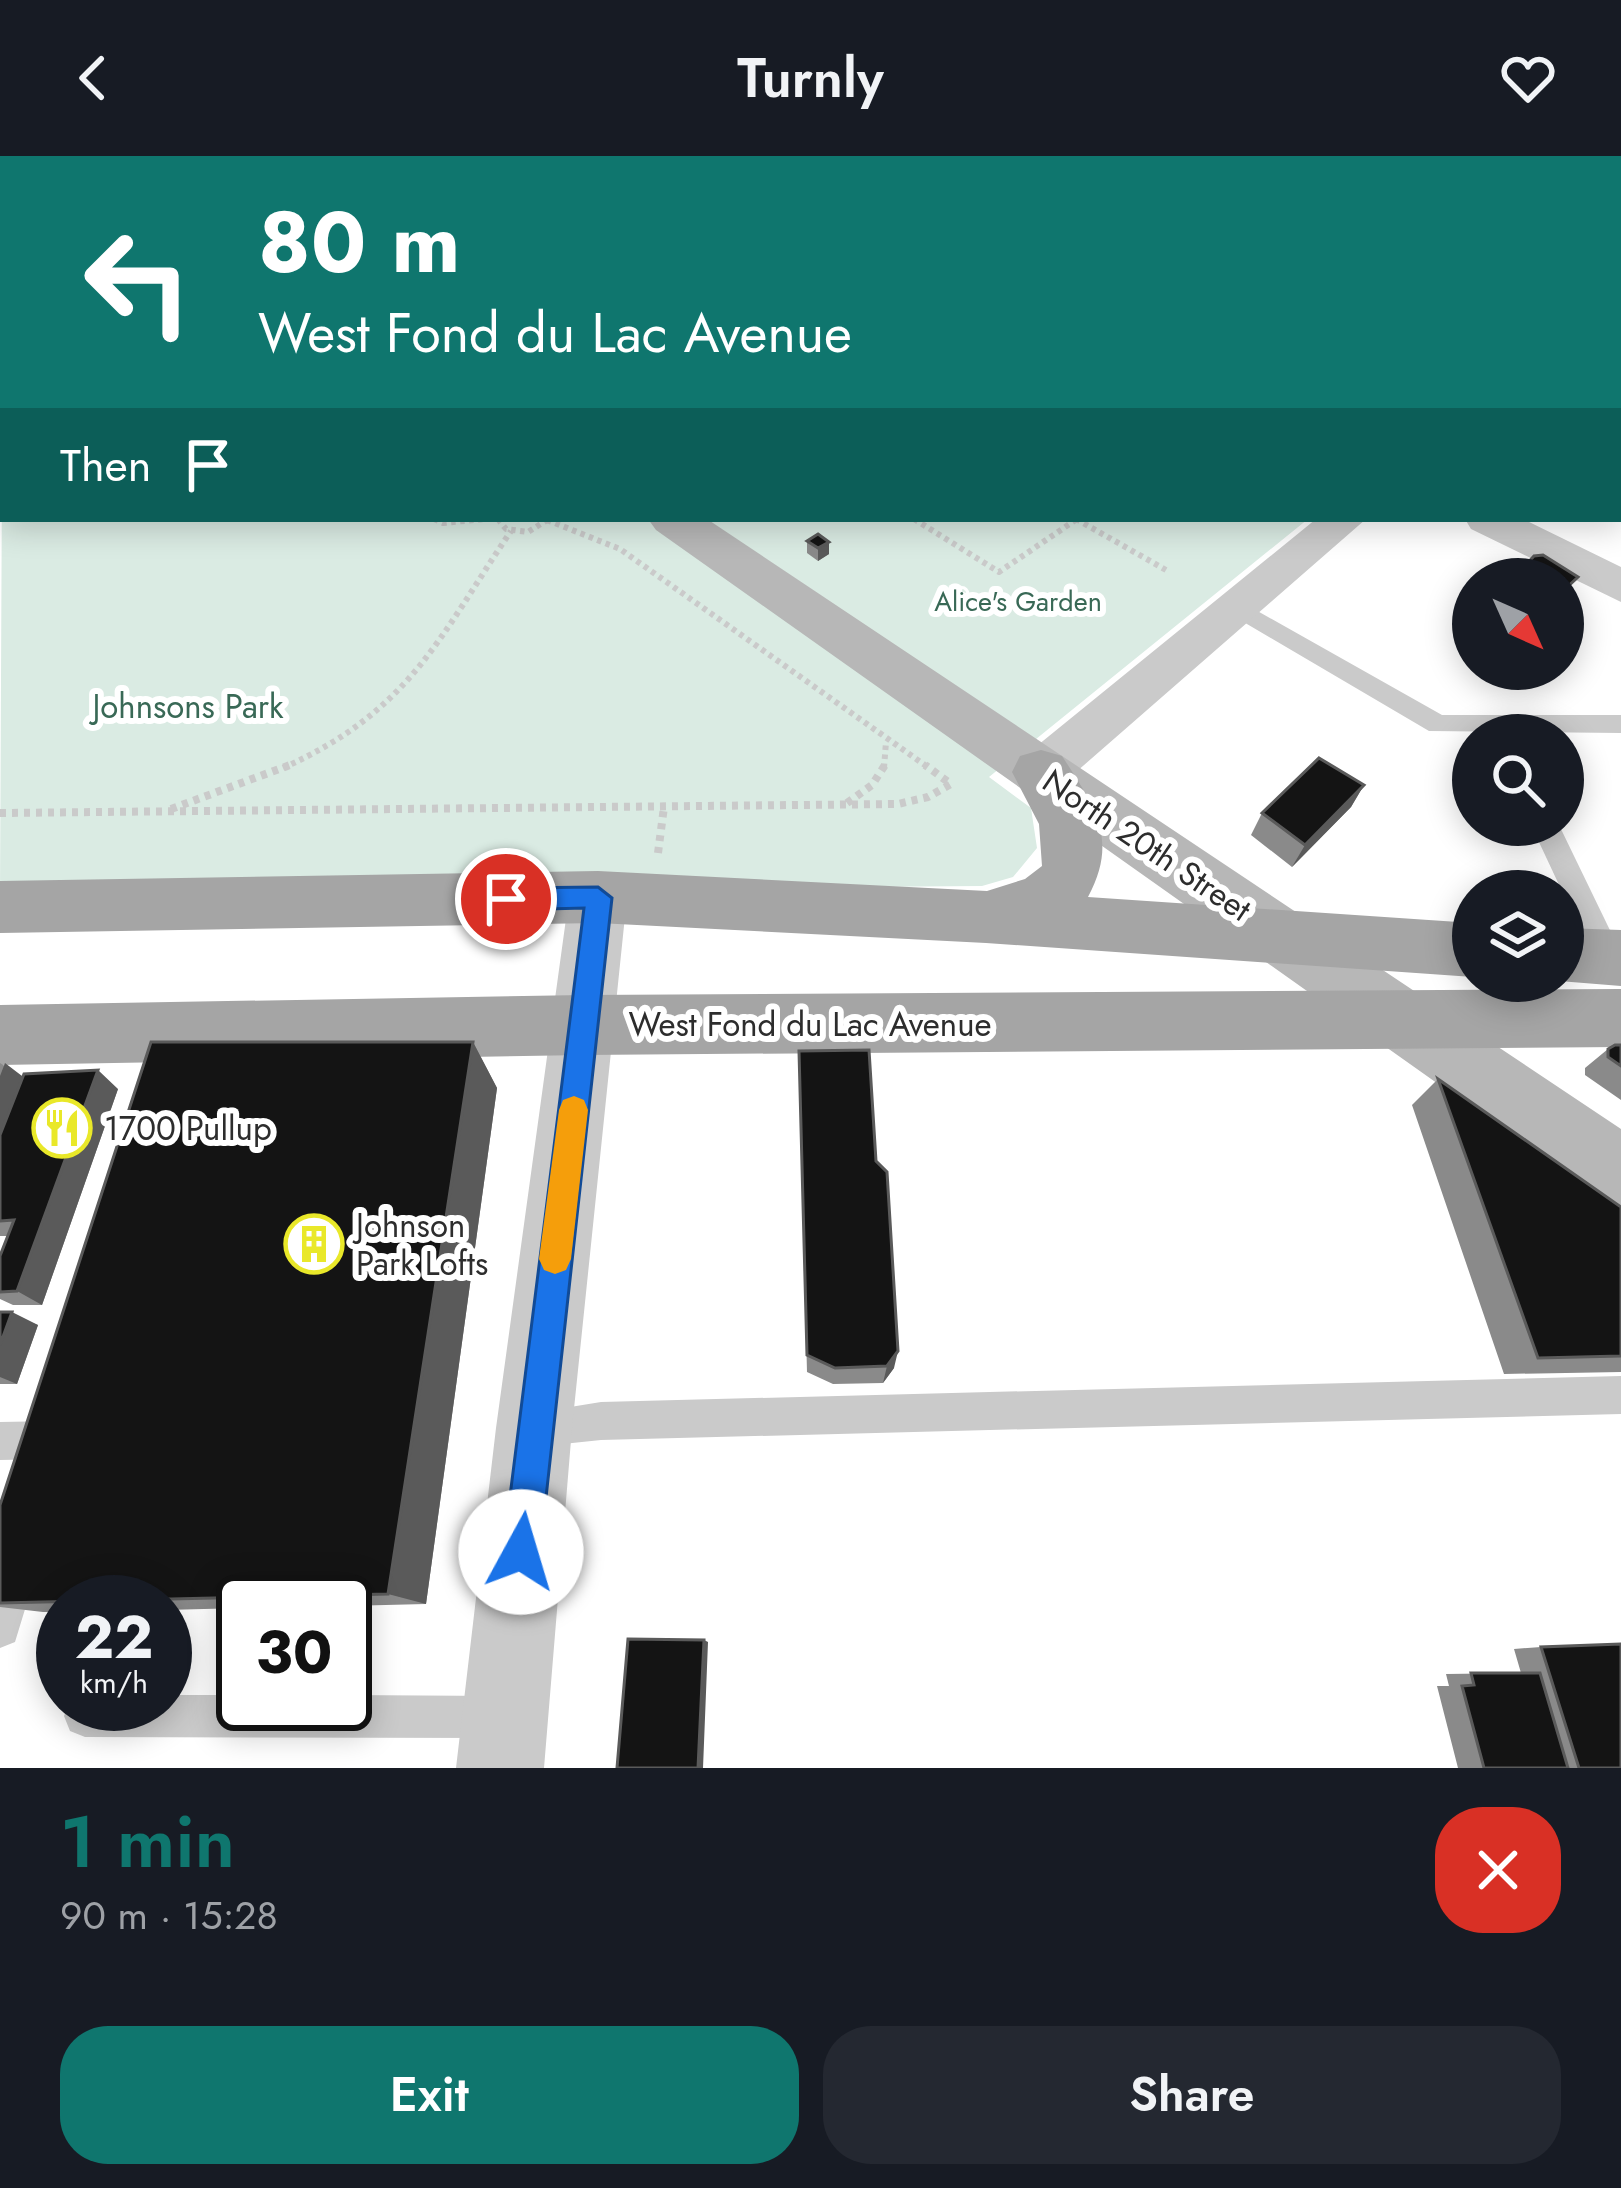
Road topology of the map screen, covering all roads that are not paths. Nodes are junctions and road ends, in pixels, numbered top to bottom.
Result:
1 (678, 522) edge
2 (1340, 522) edge
3 (1492, 522) edge
4 (1621, 586) edge
5 (1238, 608) junction
6 (1621, 724) edge
7 (1452, 725) edge
8 (1584, 726) edge
9 (1041, 772) junction
10 (1553, 846) edge
11 (598, 898) junction
12 (0, 907) edge
13 (986, 916) junction
14 (1286, 939) junction
15 (1452, 949) edge
16 (1603, 972) edge
17 (1410, 1023) junction
18 (584, 1025) junction
19 (0, 1035) edge
20 (1621, 1171) edge
21 (69, 1395) edge
22 (1621, 1395) edge
23 (534, 1428) junction
24 (55, 1440) junction
25 (0, 1441) edge
26 (43, 1482) edge
27 (24, 1544) edge
28 (0, 1627) edge
29 (192, 1723) edge
30 (503, 1742) edge

1 - 9 main road, North 20th Street
2 - 5 street
3 - 4 street
5 - 7 lane
5 - 9 street
6 - 8 lane
9 - 13 main road
9 - 14 main road, North 20th Street
10 - 16 lane
11 - 12 main road
11 - 13 main road
11 - 18 street
13 - 14 main road
14 - 15 main road
14 - 17 main road, North 20th Street
16 - 17 main road, West Fond du Lac Avenue
17 - 18 main road, West Fond du Lac Avenue
17 - 20 main road, North 20th Street
18 - 19 main road, West Fond du Lac Avenue
18 - 23 street
21 - 24 lane
22 - 23 lane
23 - 30 street
24 - 25 lane
24 - 26 lane
27 - 28 lane
29 - 30 lane

